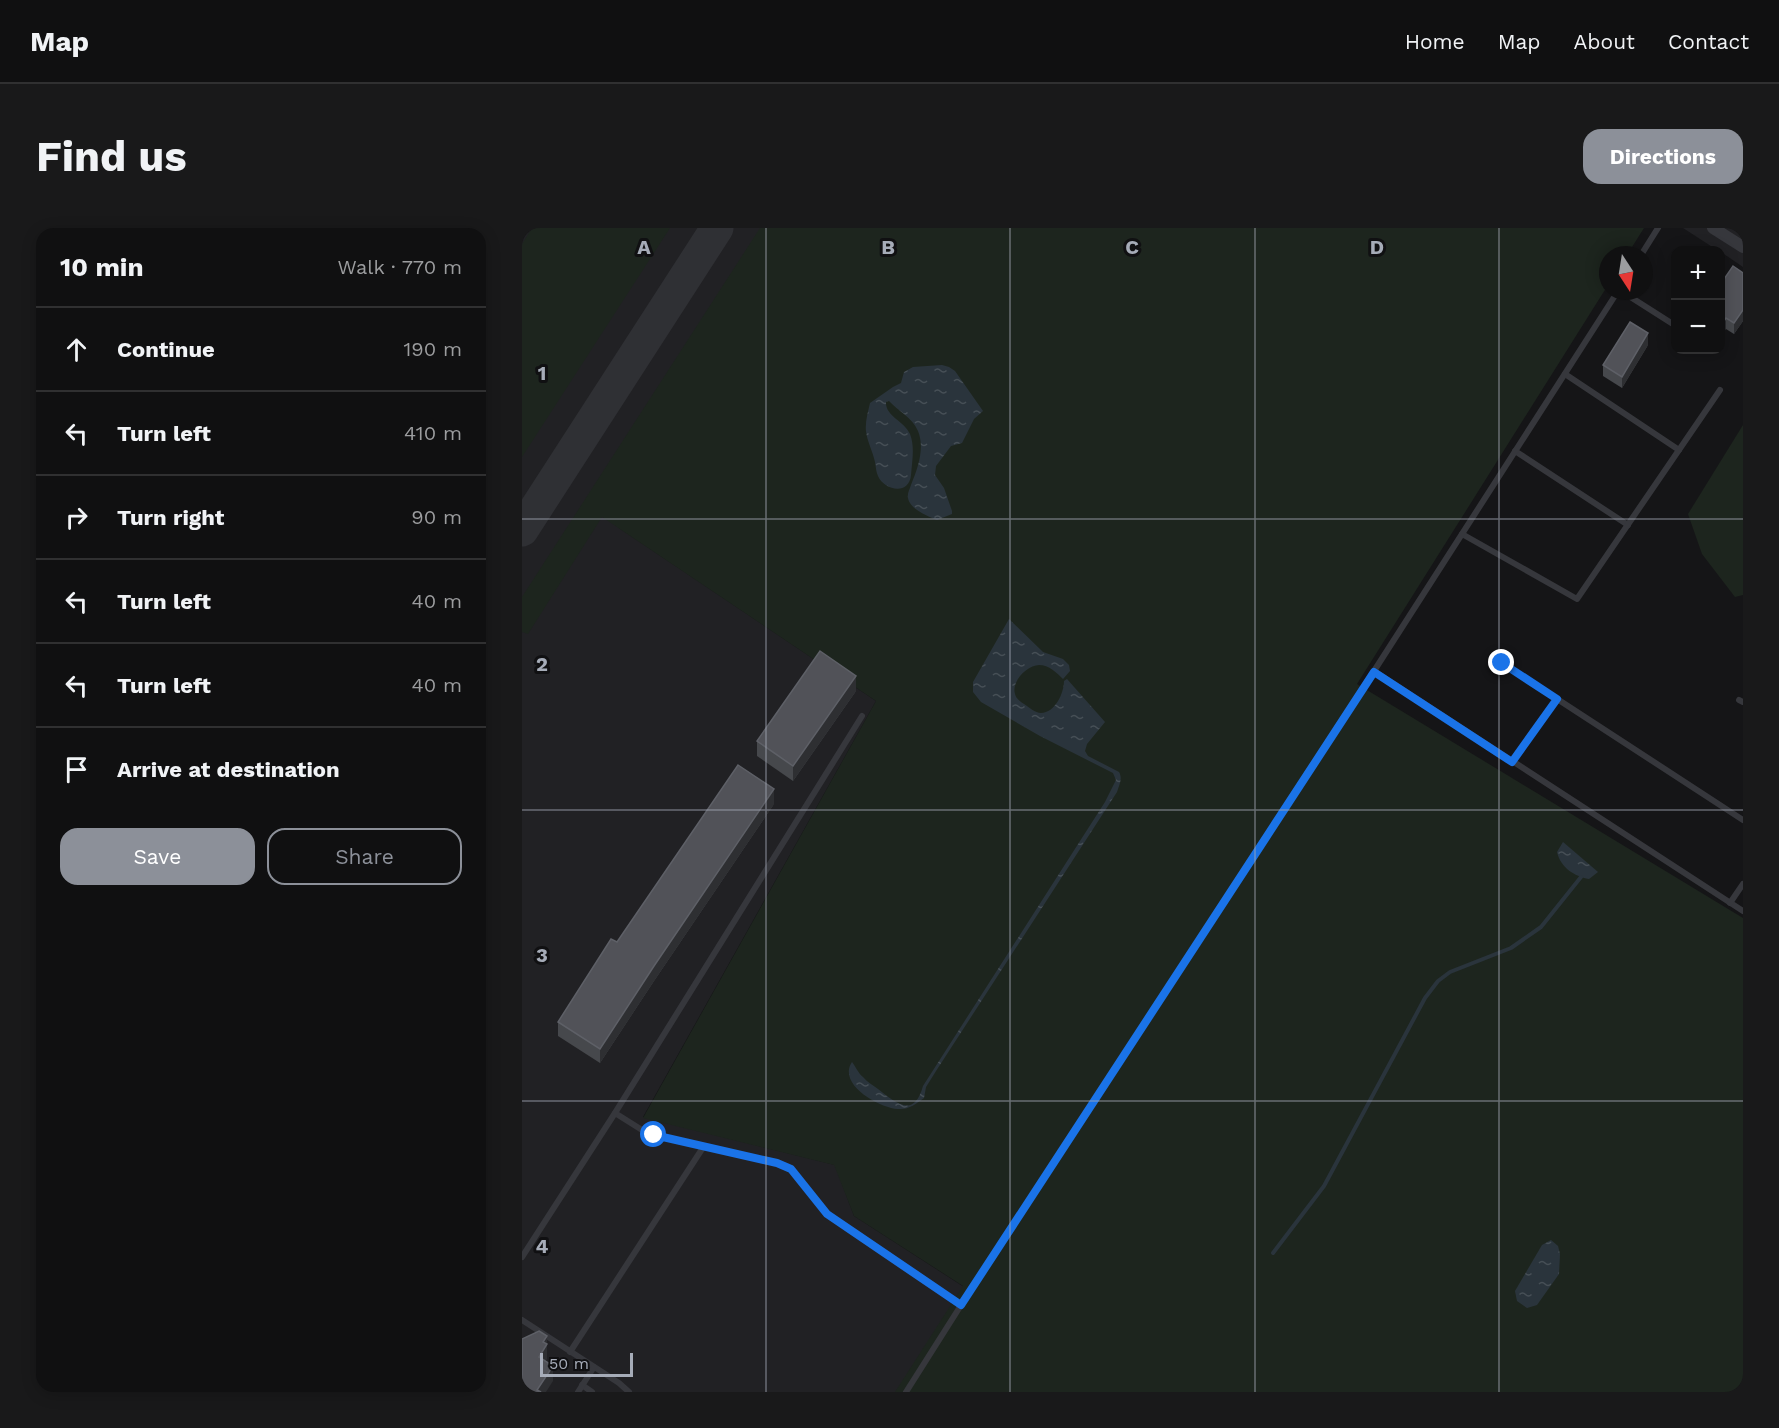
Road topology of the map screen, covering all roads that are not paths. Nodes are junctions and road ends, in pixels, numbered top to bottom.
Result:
1 (1658, 228) edge
2 (1713, 228) edge
3 (1647, 246) edge
4 (1743, 247) edge
5 (1613, 300) edge
6 (1634, 300) edge
7 (1671, 323) edge
8 (1565, 374) junction
9 (1720, 390) dead end
10 (1679, 450) junction
11 (1515, 451) junction
12 (1628, 525) junction
13 (1462, 534) junction
14 (1502, 663) dead end
15 (1374, 672) junction
16 (1557, 699) junction
17 (862, 716) dead end
18 (1512, 762) junction
19 (1743, 820) edge
20 (1743, 884) edge
21 (1730, 903) junction
22 (1743, 911) edge
23 (615, 1113) junction
24 (704, 1146) junction
25 (522, 1257) edge
26 (961, 1305) junction
27 (522, 1320) edge
28 (570, 1352) junction
29 (594, 1367) junction
30 (582, 1385) junction
31 (578, 1392) edge
32 (592, 1392) edge
33 (629, 1392) edge
34 (906, 1392) edge

1 - 3 lane
2 - 4 street
5 - 8 lane
6 - 7 lane
8 - 10 lane
8 - 11 lane
9 - 10 lane
10 - 12 lane
11 - 12 lane
11 - 13 lane
12 - 13 lane
13 - 15 lane
14 - 16 lane
15 - 18 lane
15 - 26 lane
16 - 18 lane
16 - 19 lane
17 - 23 lane
18 - 21 lane
20 - 21 lane
21 - 22 lane
23 - 24 lane
23 - 25 lane
24 - 26 lane
24 - 28 lane
26 - 34 lane
27 - 28 lane
28 - 29 lane
29 - 30 lane
29 - 33 lane
30 - 31 lane
30 - 32 lane

